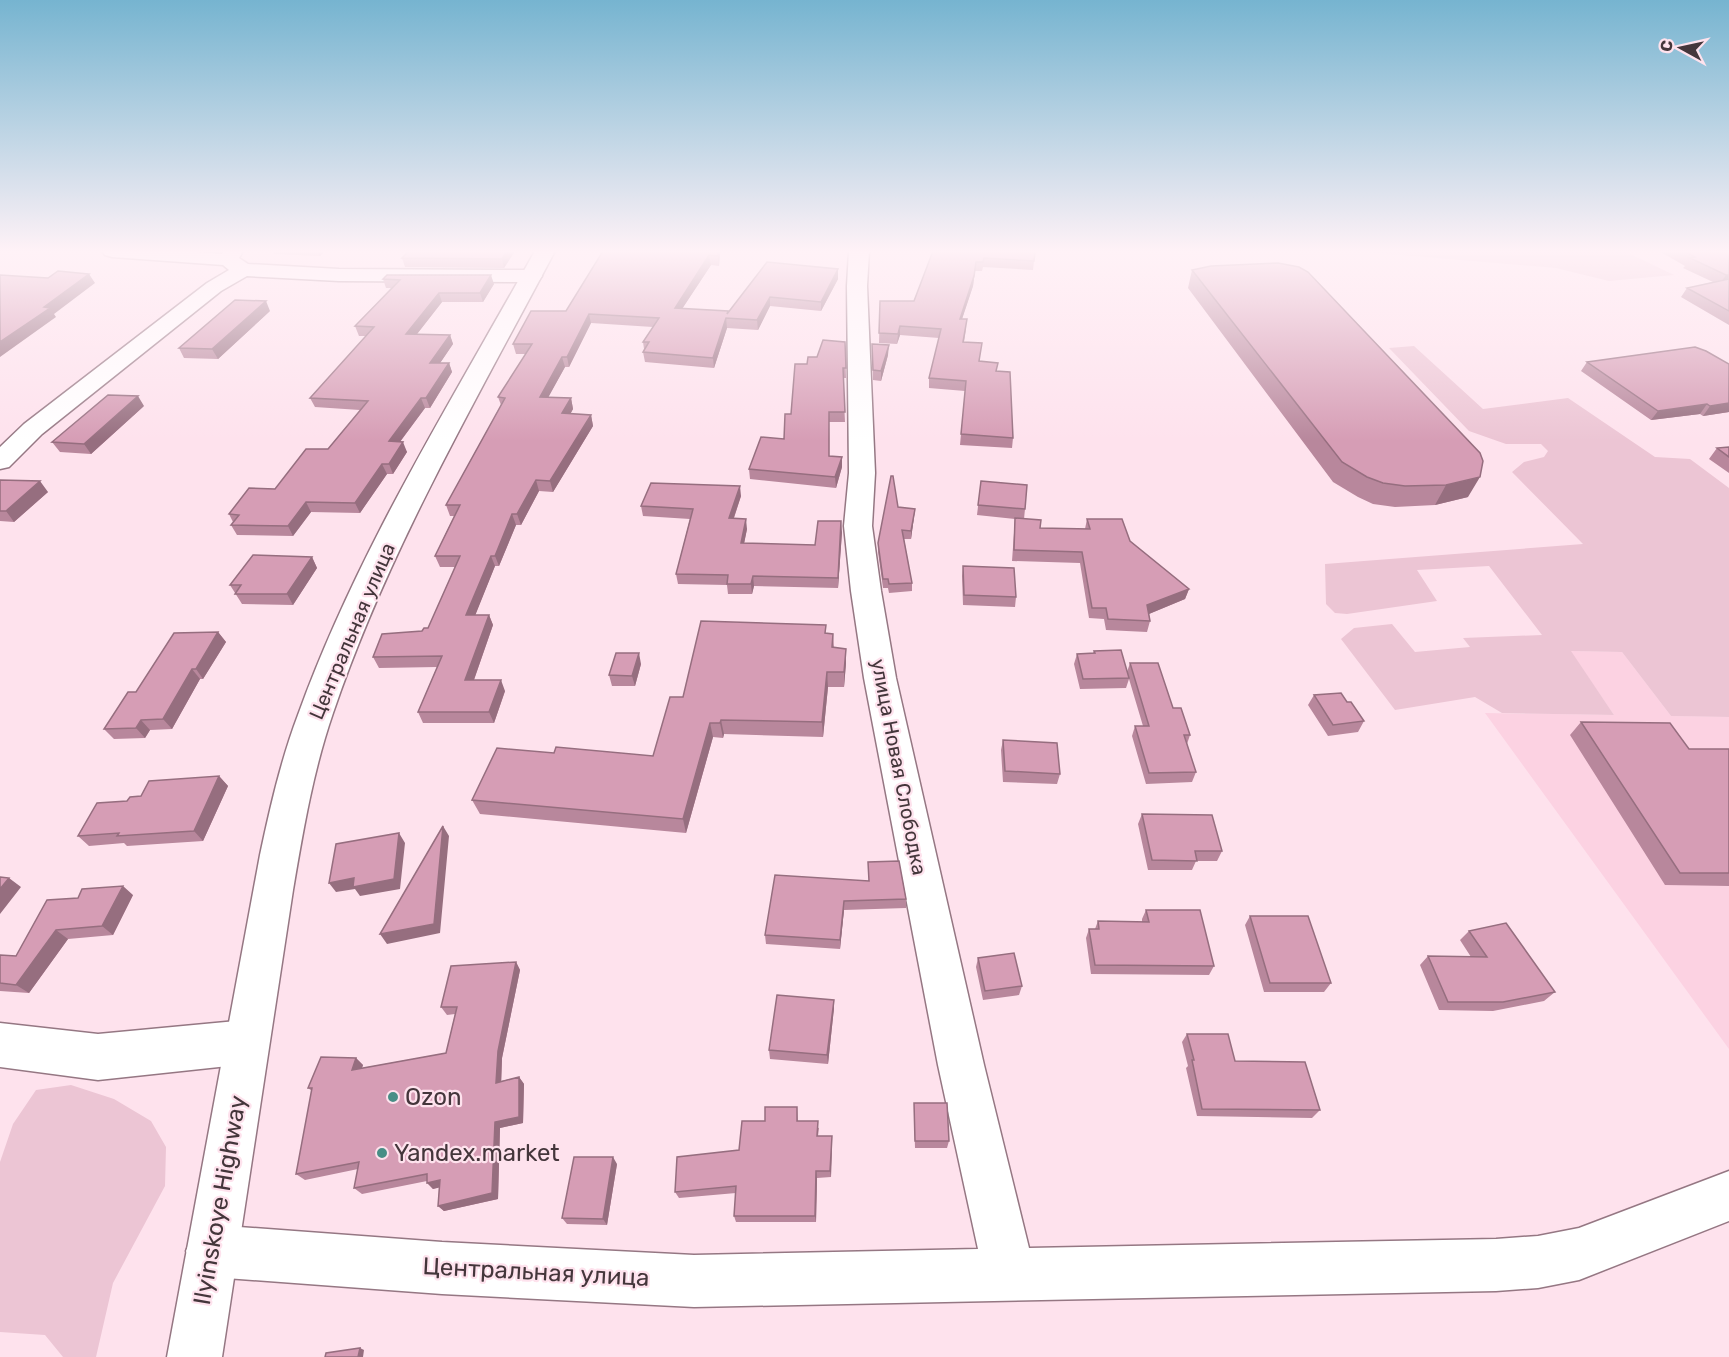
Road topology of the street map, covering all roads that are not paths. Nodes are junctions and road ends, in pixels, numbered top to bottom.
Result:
1 (179, 314) edge
2 (511, 314) edge
3 (858, 314) edge
4 (0, 461) edge
5 (247, 1042) junction
6 (0, 1044) edge
7 (1729, 1196) edge
8 (212, 1251) junction
9 (1009, 1274) junction
10 (194, 1357) edge

1 - 4 street
2 - 5 street, Центральная улица
3 - 9 street, улица Новая Слободка
5 - 6 street
5 - 8 street, Ilyinskoye Highway
7 - 9 street, Центральная улица
8 - 9 street, Центральная улица
8 - 10 street, Ilyinskoye Highway

